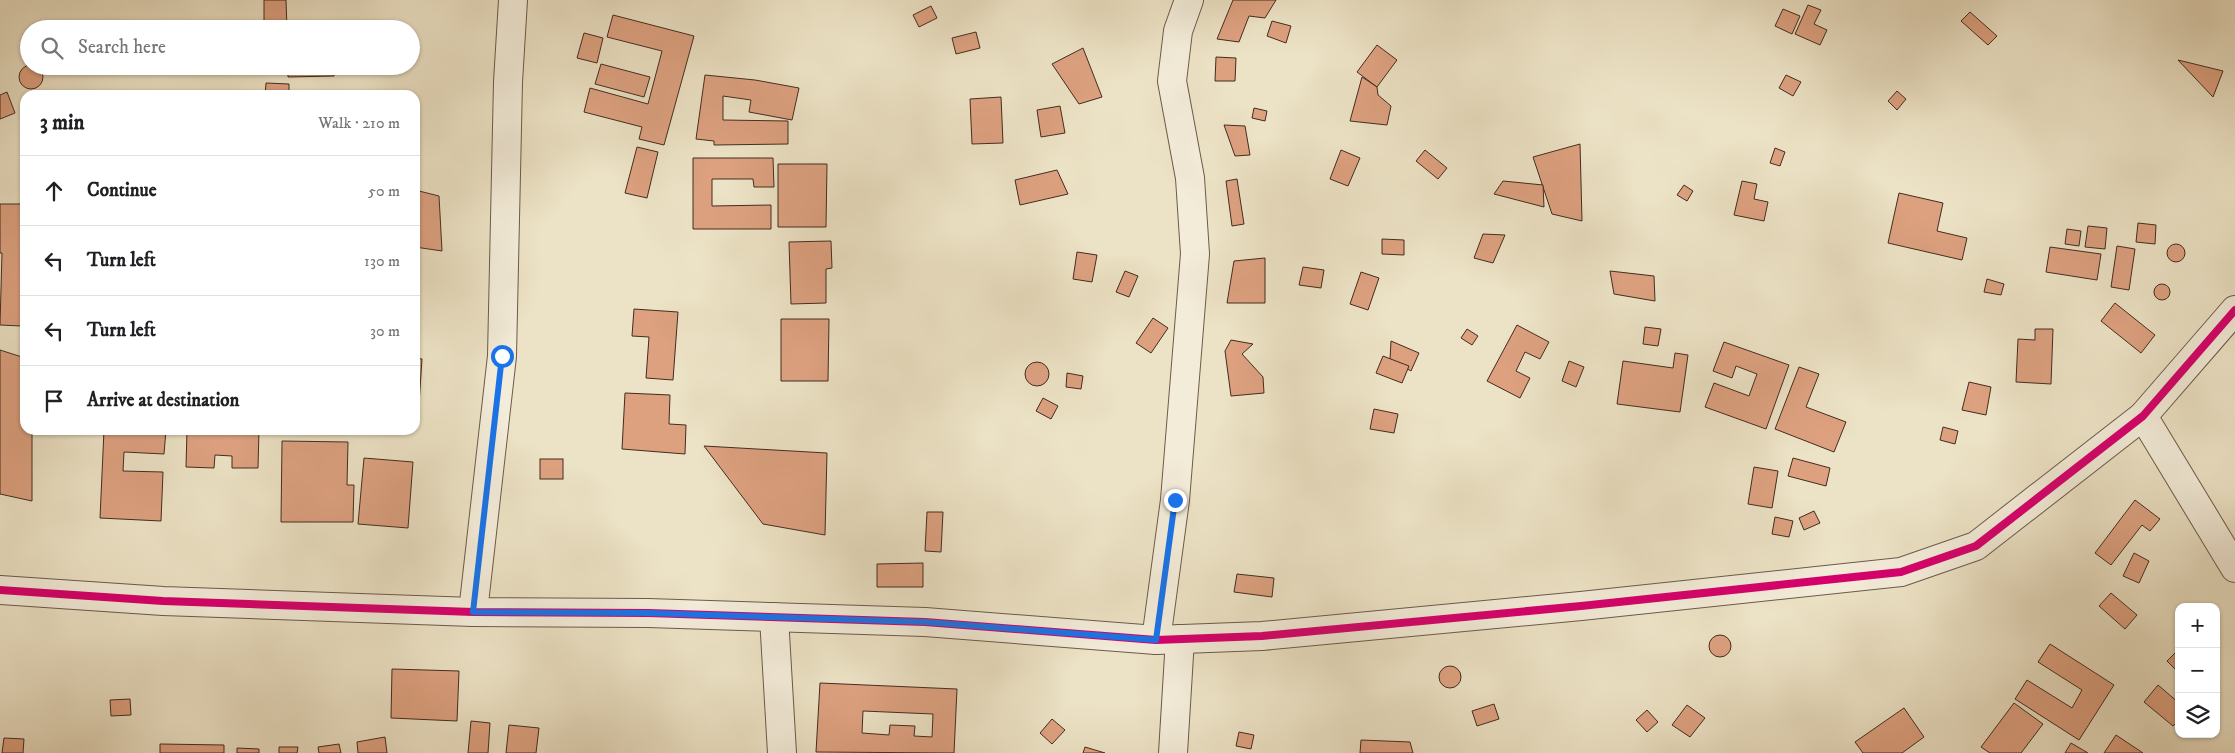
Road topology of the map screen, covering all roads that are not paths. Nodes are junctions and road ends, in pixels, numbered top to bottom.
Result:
1 (512, 0) edge
2 (1189, 0) edge
3 (2235, 310) edge
4 (2143, 416) junction
5 (2235, 568) edge
6 (0, 590) edge
7 (473, 612) junction
8 (774, 617) junction
9 (1168, 639) junction
10 (782, 753) edge
11 (1173, 753) edge

1 - 7 street
2 - 9 street
3 - 4 street
4 - 5 street
4 - 9 street
6 - 7 street
7 - 8 street
8 - 9 street
8 - 10 street
9 - 11 street

